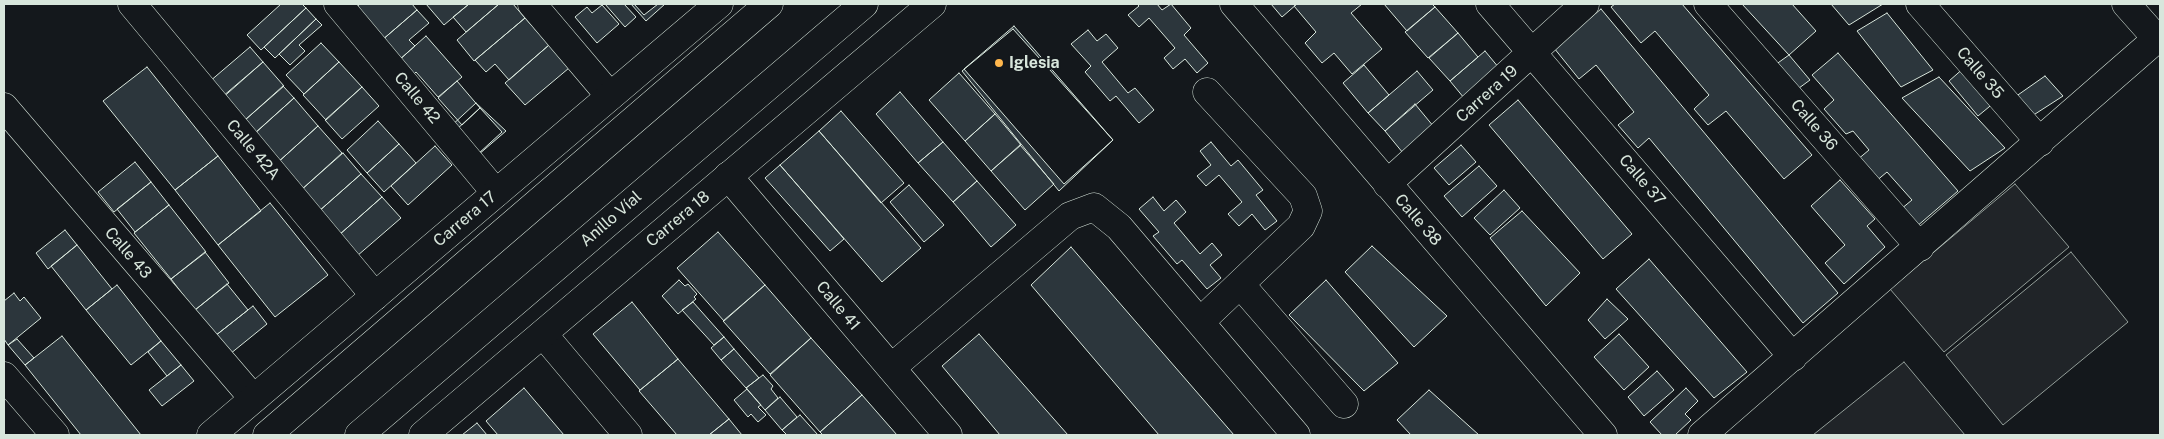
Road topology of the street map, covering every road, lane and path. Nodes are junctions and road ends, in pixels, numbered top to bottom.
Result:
1 (132, 4) edge
2 (338, 4) edge
3 (532, 4) edge
4 (719, 4) edge
5 (769, 4) edge
6 (864, 4) edge
7 (932, 4) edge
8 (1234, 4) edge
9 (1490, 4) edge
10 (1586, 4) edge
11 (1708, 4) edge
12 (1920, 4) edge
13 (2126, 4) edge
14 (2159, 38) edge
15 (1532, 54) junction
16 (1207, 92) dead end
17 (610, 96) junction
18 (4, 107) edge
19 (2040, 142) junction
20 (728, 176) junction
21 (1387, 184) junction
22 (496, 193) junction
23 (1920, 247) junction
24 (1240, 284) junction
25 (375, 296) junction
26 (1200, 322) junction
27 (543, 334) junction
28 (1793, 357) junction
29 (891, 368) junction
30 (4, 376) edge
31 (253, 398) junction
32 (1344, 404) dead end
33 (54, 435) edge
34 (211, 435) edge
35 (267, 435) edge
36 (359, 435) edge
37 (423, 435) edge
38 (628, 435) edge
39 (948, 435) edge
40 (1296, 435) edge
41 (1602, 435) edge
42 (1702, 435) edge

1 - 25 main road, Calle 42A
2 - 22 main road, Calle 42
3 - 17 main road
4 - 17 main road, Carrera 17
5 - 35 main road
6 - 36 main road, Anillo Víal
7 - 20 main road, Carrera 18
8 - 21 main road, Calle 38
9 - 15 main road, Calle 37
10 - 15 main road, Carrera 19
11 - 23 main road, Calle 36
12 - 19 main road, Calle 35
13 - 14 main road
14 - 19 main road
15 - 21 main road, Carrera 19
15 - 28 main road, Calle 37
16 - 24 main road
17 - 22 main road, Carrera 17
18 - 31 main road, Calle 43
19 - 23 main road
20 - 27 main road, Carrera 18
20 - 29 main road, Calle 41
21 - 41 main road, Calle 38
22 - 25 main road, Carrera 17
23 - 28 main road
24 - 26 main road
24 - 32 main road
25 - 31 main road, Carrera 17
26 - 29 main road
26 - 40 main road
27 - 37 main road, Carrera 18
27 - 38 main road
28 - 42 main road
29 - 39 main road, Calle 41
30 - 33 main road
31 - 34 main road, Carrera 17

